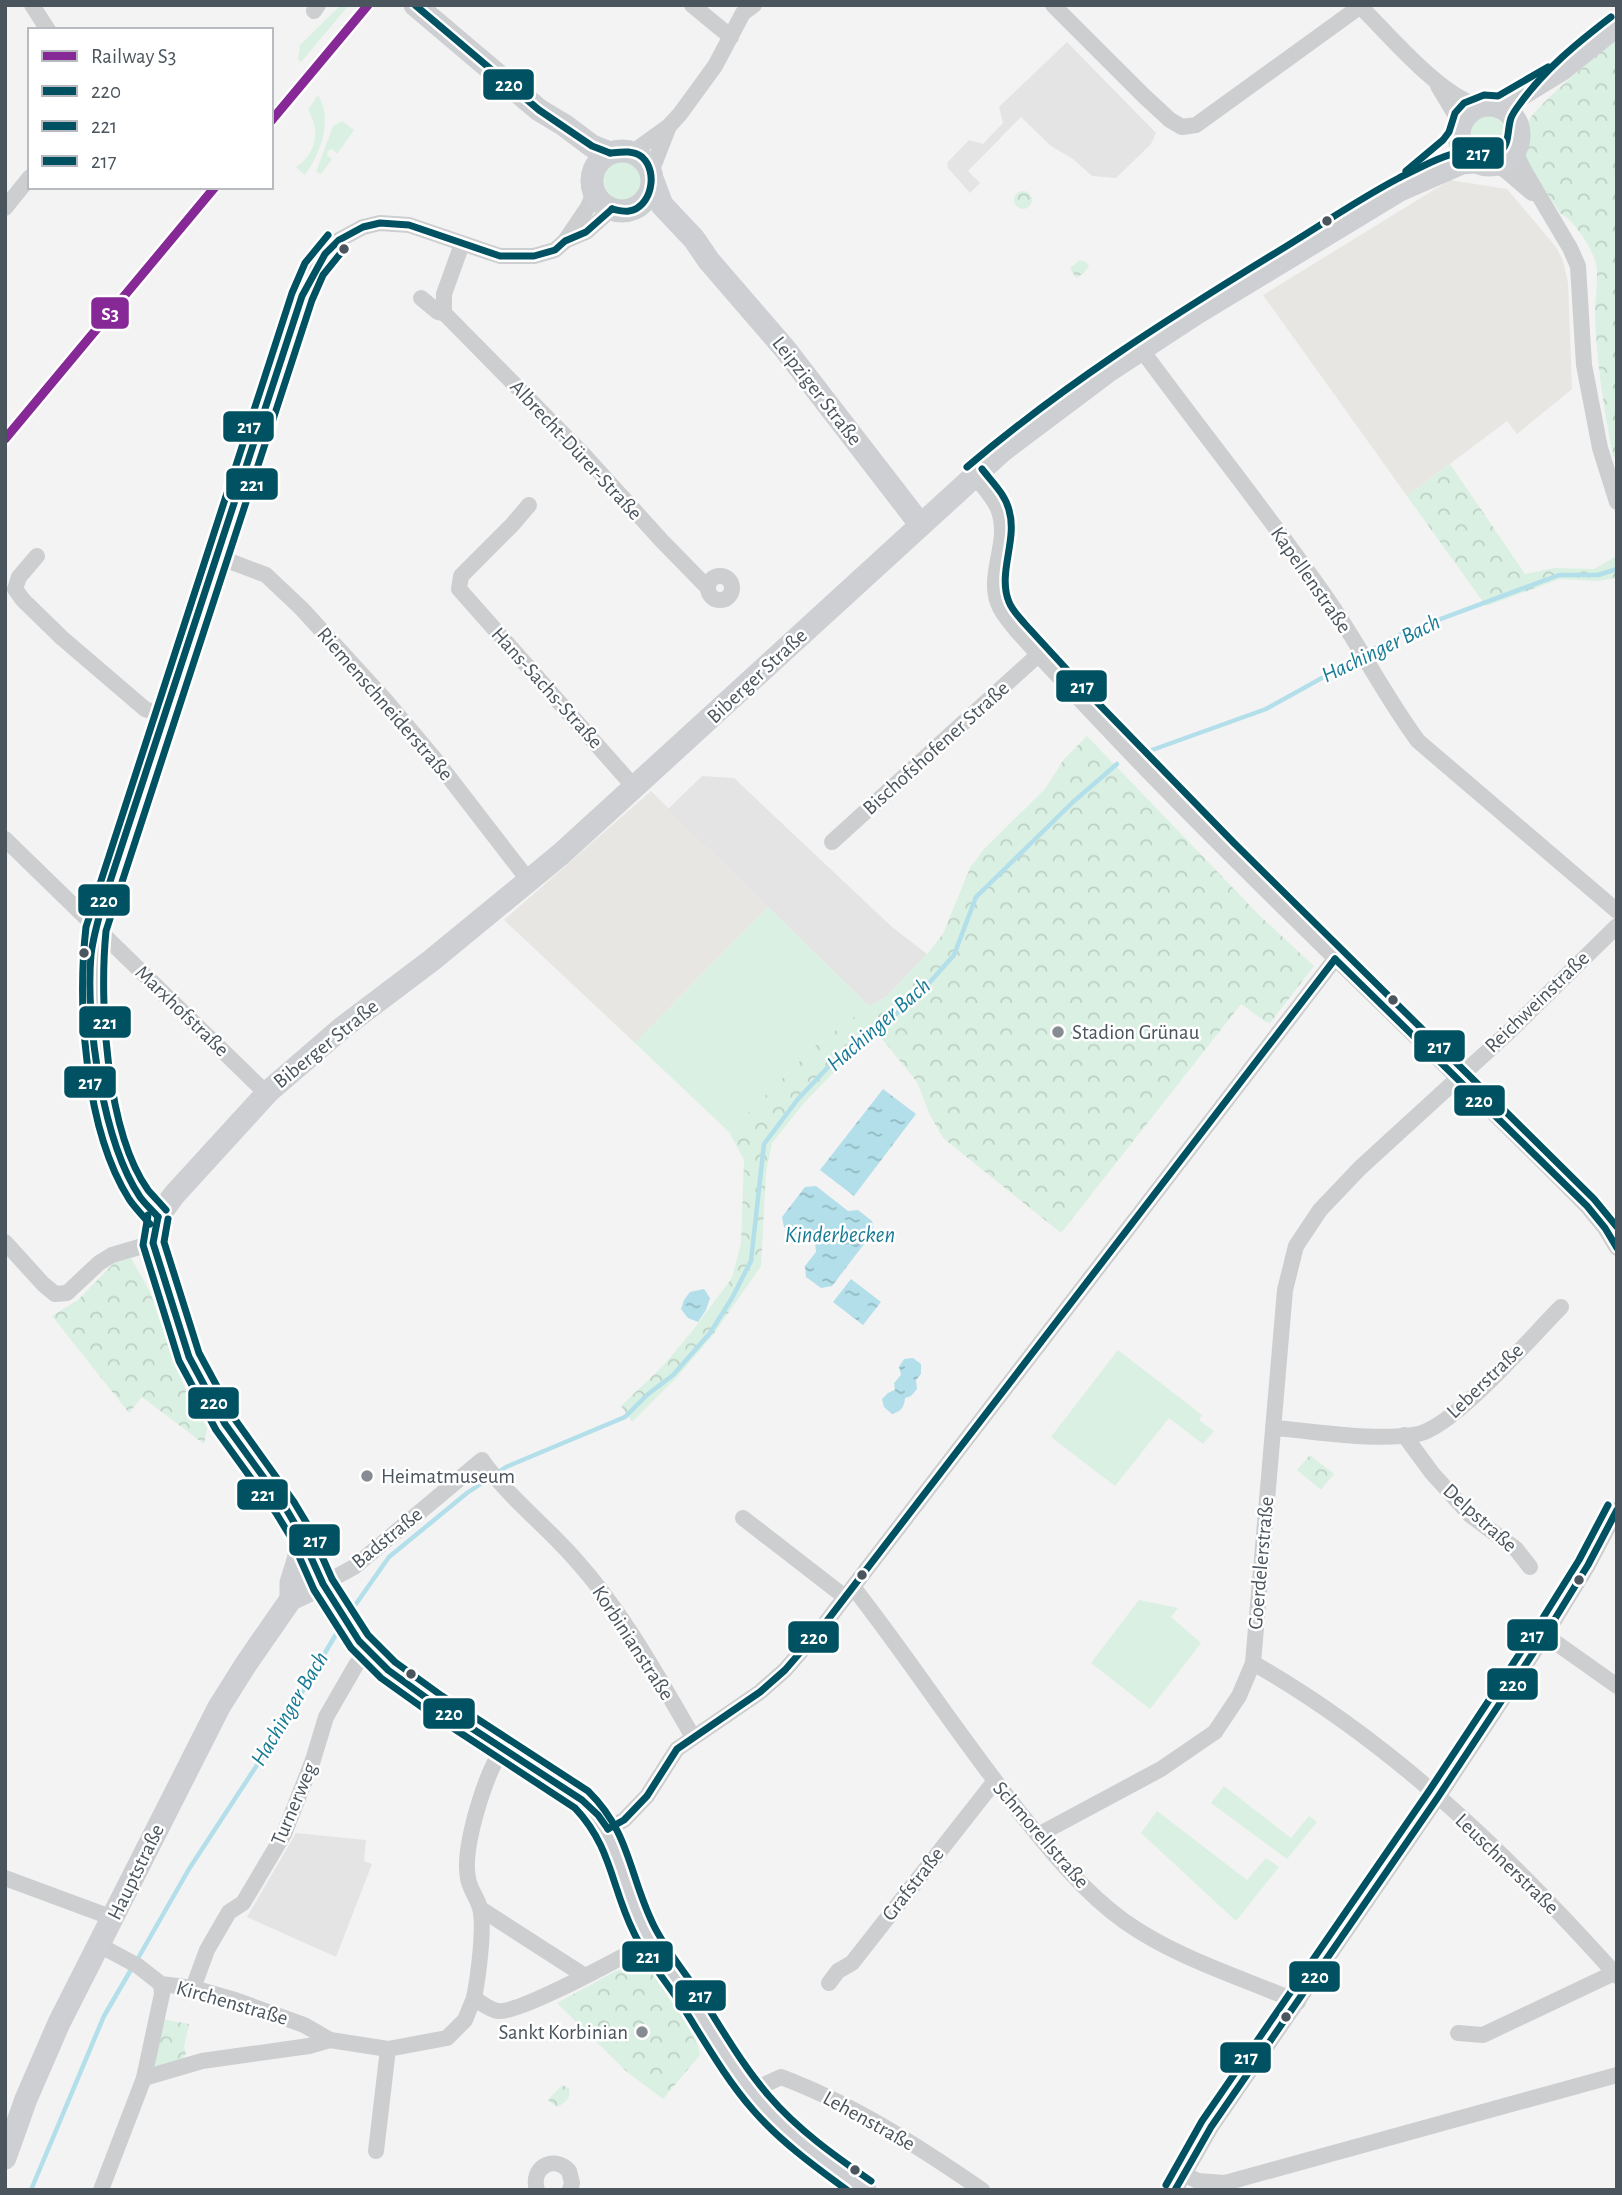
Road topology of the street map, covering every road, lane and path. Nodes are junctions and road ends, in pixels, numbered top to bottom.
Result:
1 (32, 5) edge
2 (415, 5) edge
3 (692, 5) edge
4 (1053, 5) edge
5 (1361, 6) edge
6 (746, 8) edge
7 (1617, 25) edge
8 (47, 28) edge
9 (731, 37) junction
10 (1561, 70) junction
11 (1433, 78) junction
12 (1490, 107) junction
13 (539, 110) junction
14 (669, 126) junction
15 (1459, 132) junction
16 (1517, 137) junction
17 (621, 153) junction
18 (1485, 163) junction
19 (652, 177) junction
20 (28, 179) edge
21 (594, 183) junction
22 (1400, 190) junction
23 (1542, 201) junction
24 (5, 208) edge
25 (622, 209) junction
26 (565, 242) junction
27 (462, 244) junction
28 (709, 261) junction
29 (444, 294) junction
30 (444, 313) junction
31 (1141, 349) junction
32 (974, 475) junction
33 (1617, 502) edge
34 (529, 505) dead end
35 (920, 524) junction
36 (37, 556) dead end
37 (216, 556) junction
38 (707, 587) dead end
39 (1038, 655) junction
40 (164, 716) junction
41 (635, 788) junction
42 (5, 839) edge
43 (832, 842) dead end
44 (529, 881) junction
45 (1617, 911) edge
46 (1617, 926) edge
47 (96, 929) junction
48 (1335, 959) junction
49 (1457, 1078) junction
50 (266, 1093) junction
51 (158, 1217) junction
52 (5, 1242) edge
53 (153, 1243) junction
54 (1617, 1248) edge
55 (1560, 1307) dead end
56 (1273, 1428) junction
57 (1404, 1435) junction
58 (484, 1464) joint
59 (1617, 1510) edge
60 (743, 1518) dead end
61 (299, 1531) junction
62 (1530, 1567) dead end
63 (323, 1584) junction
64 (849, 1592) junction
65 (291, 1600) junction
66 (1545, 1635) junction
67 (368, 1652) junction
68 (1252, 1663) junction
69 (1617, 1686) edge
70 (693, 1737) junction
71 (502, 1750) junction
72 (994, 1782) junction
73 (1438, 1797) junction
74 (608, 1829) junction
75 (1038, 1835) junction
76 (5, 1878) edge
77 (481, 1909) junction
78 (113, 1918) junction
79 (650, 1942) junction
80 (99, 1945) junction
81 (1616, 1975) edge
82 (584, 1976) junction
83 (829, 1983) dead end
84 (161, 1984) junction
85 (193, 1989) junction
86 (474, 1998) junction
87 (1298, 2002) junction
88 (1458, 2033) dead end
89 (330, 2040) junction
90 (388, 2049) junction
91 (1617, 2075) edge
92 (144, 2078) junction
93 (751, 2091) junction
94 (376, 2151) dead end
95 (5, 2158) edge
96 (1184, 2174) junction
97 (102, 2189) edge
98 (537, 2190) edge
99 (570, 2190) edge
100 (865, 2190) edge
101 (982, 2190) edge
102 (1175, 2190) edge

1 - 8 street
2 - 13 main road
3 - 9 street
4 - 5 street
5 - 11 street
6 - 9 street
7 - 10 main road
9 - 14 street
10 - 12 main road
10 - 16 main road
11 - 12 street
11 - 15 street
12 - 15 main road
12 - 16 main road
13 - 17 main road
13 - 21 main road
14 - 17 street
14 - 19 street
15 - 18 main road
15 - 22 main road, Biberger Straße
16 - 18 main road
16 - 23 street
17 - 19 main road
17 - 21 main road
18 - 22 main road, Biberger Straße
18 - 23 street
19 - 25 main road
19 - 28 main road, Leipziger Straße
20 - 24 street
21 - 25 main road
21 - 26 street
22 - 31 main road, Biberger Straße
23 - 33 street
25 - 26 street
25 - 28 main road, Leipziger Straße
26 - 27 street
27 - 29 street
27 - 37 street
28 - 35 main road, Leipziger Straße
29 - 30 street
29 - 30 street, Albrecht-Dürer-Straße
30 - 38 street, Albrecht-Dürer-Straße
31 - 32 main road, Biberger Straße
31 - 45 street, Kapellenstraße
32 - 35 main road, Biberger Straße
32 - 39 street
34 - 41 street, Hans-Sachs-Straße
35 - 41 main road, Biberger Straße
36 - 40 street
37 - 40 street
37 - 44 street, Riemenschneiderstraße
39 - 43 street, Bischofshofener Straße
39 - 48 street
40 - 47 street
41 - 44 main road, Biberger Straße
42 - 47 street, Marxhofstraße
44 - 50 main road, Biberger Straße
46 - 49 street, Reichweinstraße
47 - 50 street, Marxhofstraße
47 - 51 street
48 - 49 street
48 - 64 street
49 - 54 street
49 - 56 street, Goerdelerstraße
50 - 51 main road, Biberger Straße
51 - 53 main road
52 - 53 street
53 - 61 main road
55 - 57 street, Leberstraße
56 - 57 street, Leberstraße
56 - 68 street, Goerdelerstraße
57 - 62 street, Delpstraße
58 - 63 street, Badstraße
58 - 70 street, Korbinianstraße
59 - 66 street
60 - 64 street, Schmorellstraße
61 - 63 main road
61 - 65 main road, Hauptstraße
63 - 65 main road, Hauptstraße
63 - 67 main road
64 - 70 street
64 - 72 street, Schmorellstraße
65 - 78 main road, Hauptstraße
66 - 69 street
66 - 73 street
67 - 71 main road
67 - 85 street, Turnerweg
68 - 73 street, Leuschnerstraße
68 - 75 street, Goerdelerstraße
70 - 74 street
71 - 74 main road
71 - 77 street
72 - 75 street, Schmorellstraße
72 - 83 street, Grafstraße
73 - 81 street, Leuschnerstraße
73 - 87 street
74 - 79 main road
75 - 87 street, Schmorellstraße
76 - 78 street
77 - 82 street
77 - 86 street
78 - 80 main road, Hauptstraße
79 - 82 street
79 - 93 main road
80 - 84 street, Kirchenstraße
80 - 95 main road, Hauptstraße
81 - 88 street
82 - 86 street
84 - 85 street, Kirchenstraße
84 - 92 street
85 - 89 street, Kirchenstraße
86 - 90 street
87 - 96 street
89 - 90 street
89 - 92 street
90 - 94 street
91 - 96 street
92 - 97 street
93 - 100 main road
93 - 101 street, Lehenstraße
96 - 102 street
98 - 99 street

